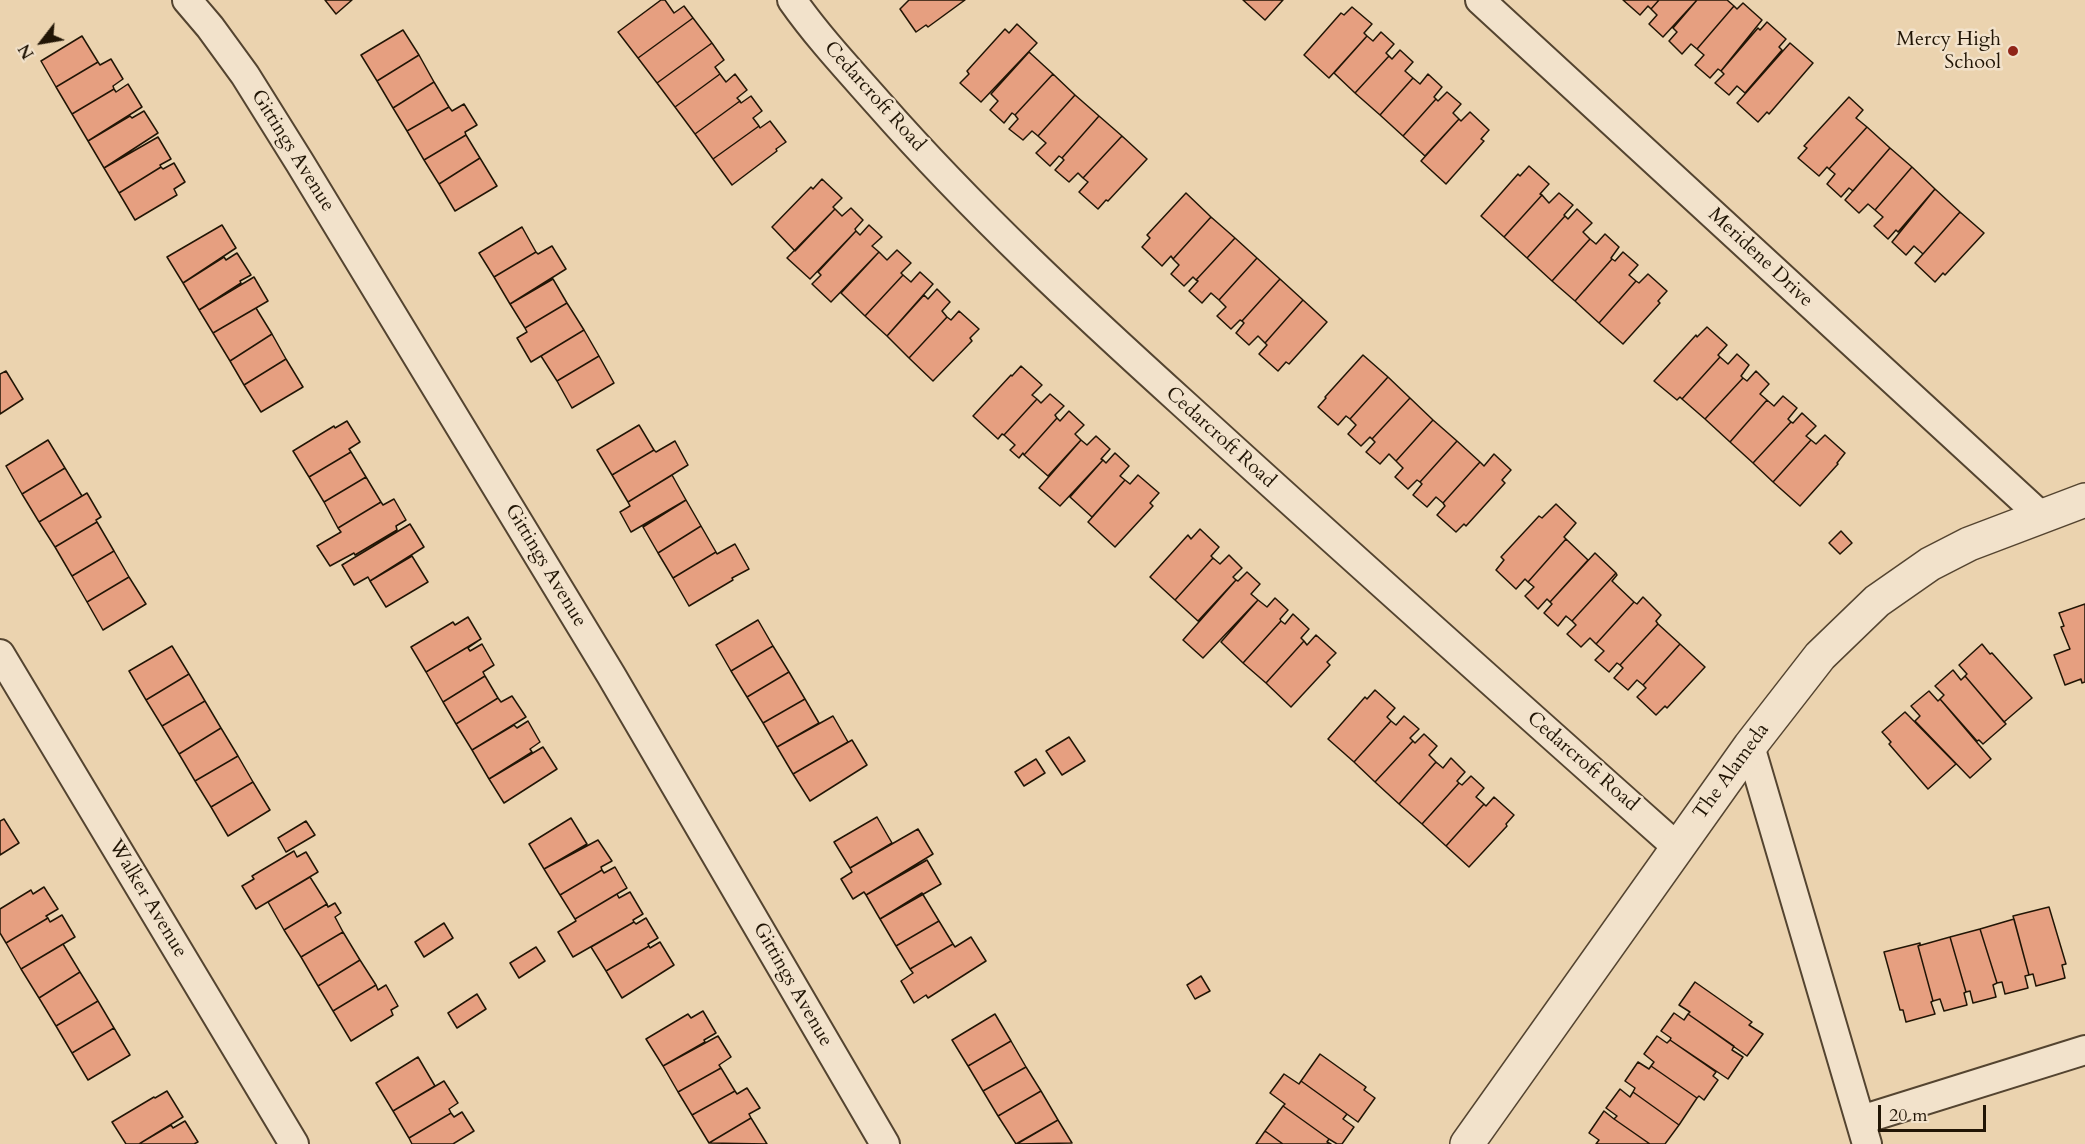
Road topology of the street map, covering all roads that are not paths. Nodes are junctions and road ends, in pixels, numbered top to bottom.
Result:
1 (187, 0) edge
2 (792, 0) edge
3 (1480, 0) edge
4 (2085, 500) edge
5 (2041, 516) junction
6 (0, 654) edge
7 (1750, 746) junction
8 (1677, 847) junction
9 (2085, 1050) edge
10 (1864, 1132) edge
11 (294, 1144) edge
12 (885, 1144) edge
13 (1467, 1144) edge

1 - 12 street, Gittings Avenue
2 - 8 street, Cedarcroft Road
3 - 5 street, Meridene Drive
4 - 5 street, The Alameda
5 - 7 street, The Alameda
6 - 11 street, Walker Avenue
7 - 8 street, The Alameda
7 - 10 street
8 - 13 street, The Alameda
9 - 10 street

